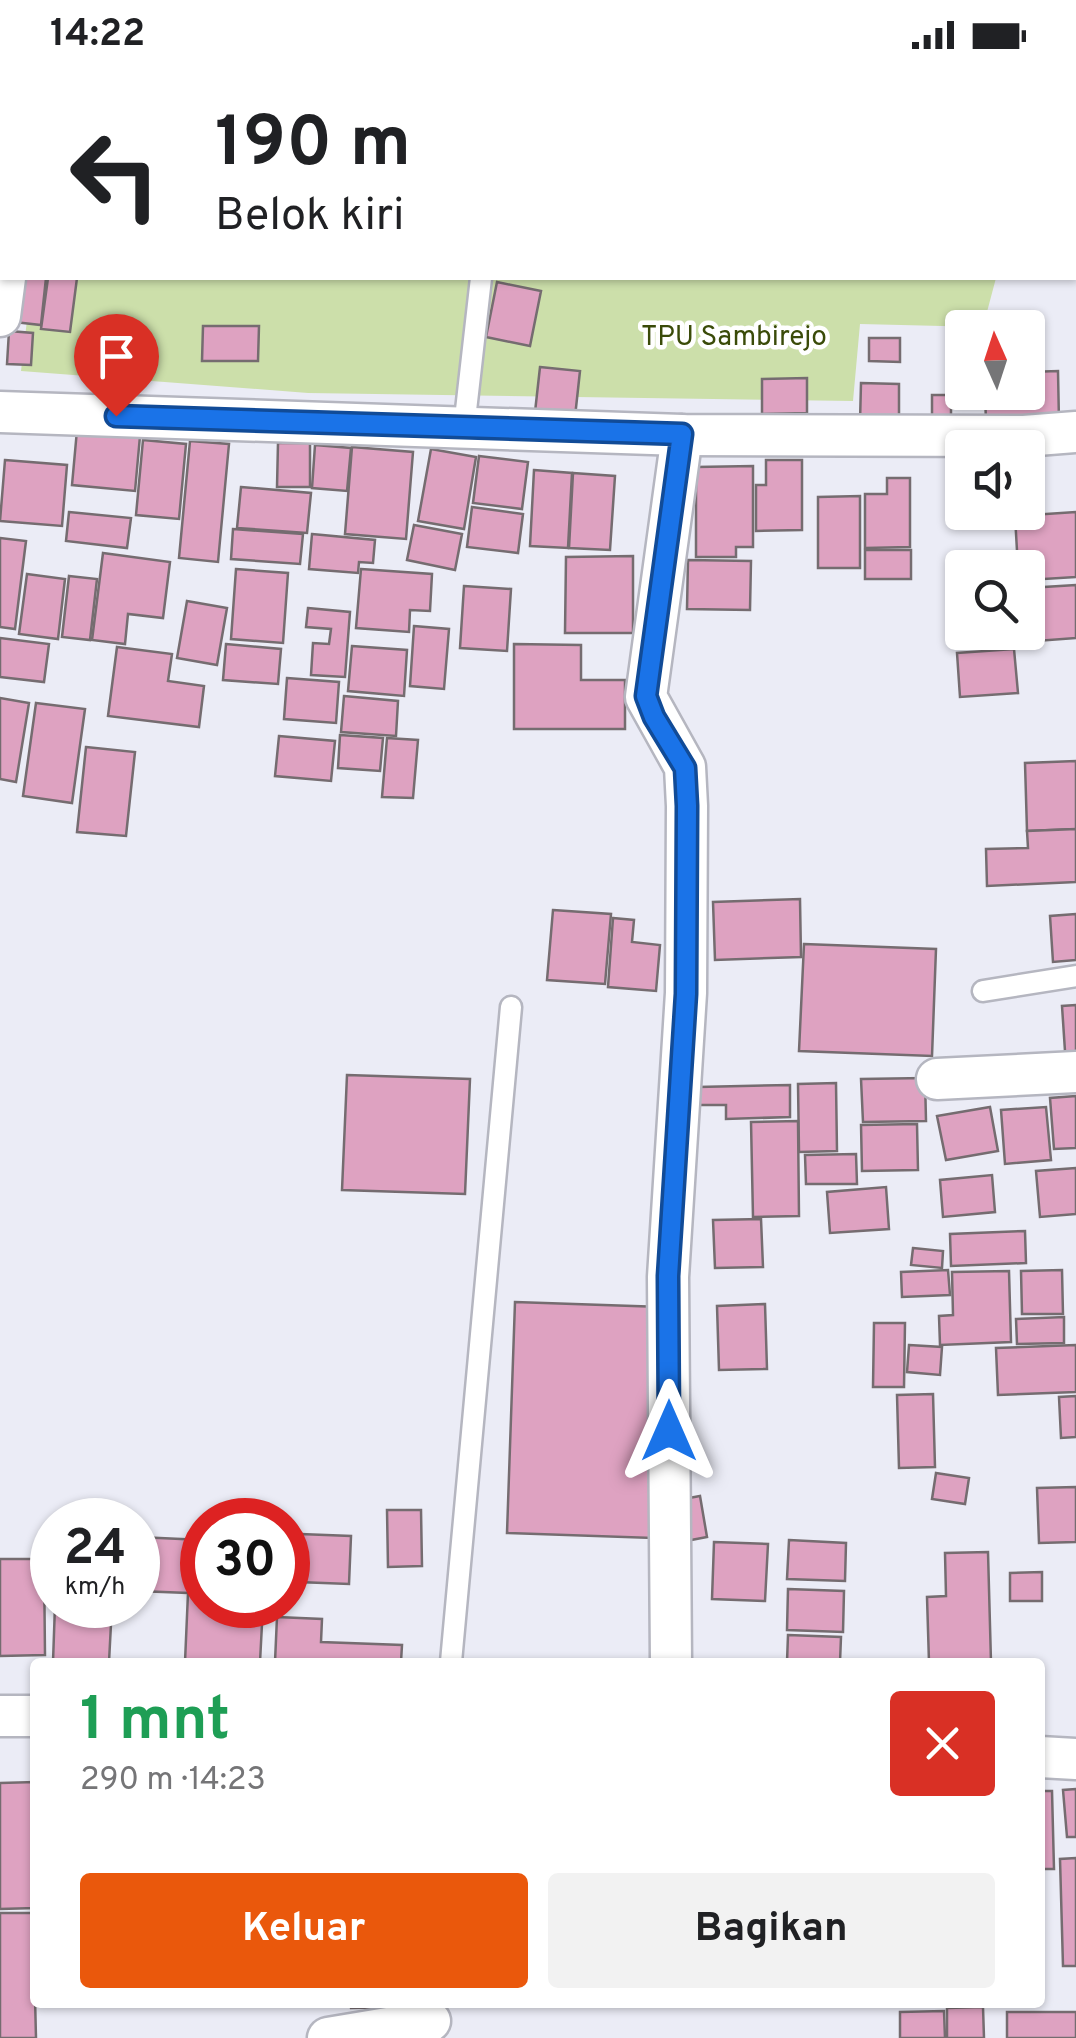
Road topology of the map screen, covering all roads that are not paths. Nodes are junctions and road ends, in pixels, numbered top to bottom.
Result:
1 (5, 280) edge
2 (481, 280) edge
3 (0, 316) edge
4 (0, 412) edge
5 (464, 428) junction
6 (1076, 432) edge
7 (682, 434) junction
8 (1076, 976) edge
9 (983, 991) dead end
10 (511, 1007) dead end
11 (1076, 1072) edge
12 (937, 1079) dead end
13 (451, 1658) edge
14 (671, 1658) edge
15 (0, 1716) edge
16 (30, 1716) edge
17 (1045, 1757) edge
18 (1076, 1759) edge
19 (431, 2021) edge
20 (328, 2038) edge

1 - 3 street
2 - 5 lane
4 - 5 street
5 - 7 street
6 - 7 street
7 - 14 street
8 - 9 lane
10 - 13 lane
11 - 12 street
15 - 16 street
17 - 18 street
19 - 20 street

